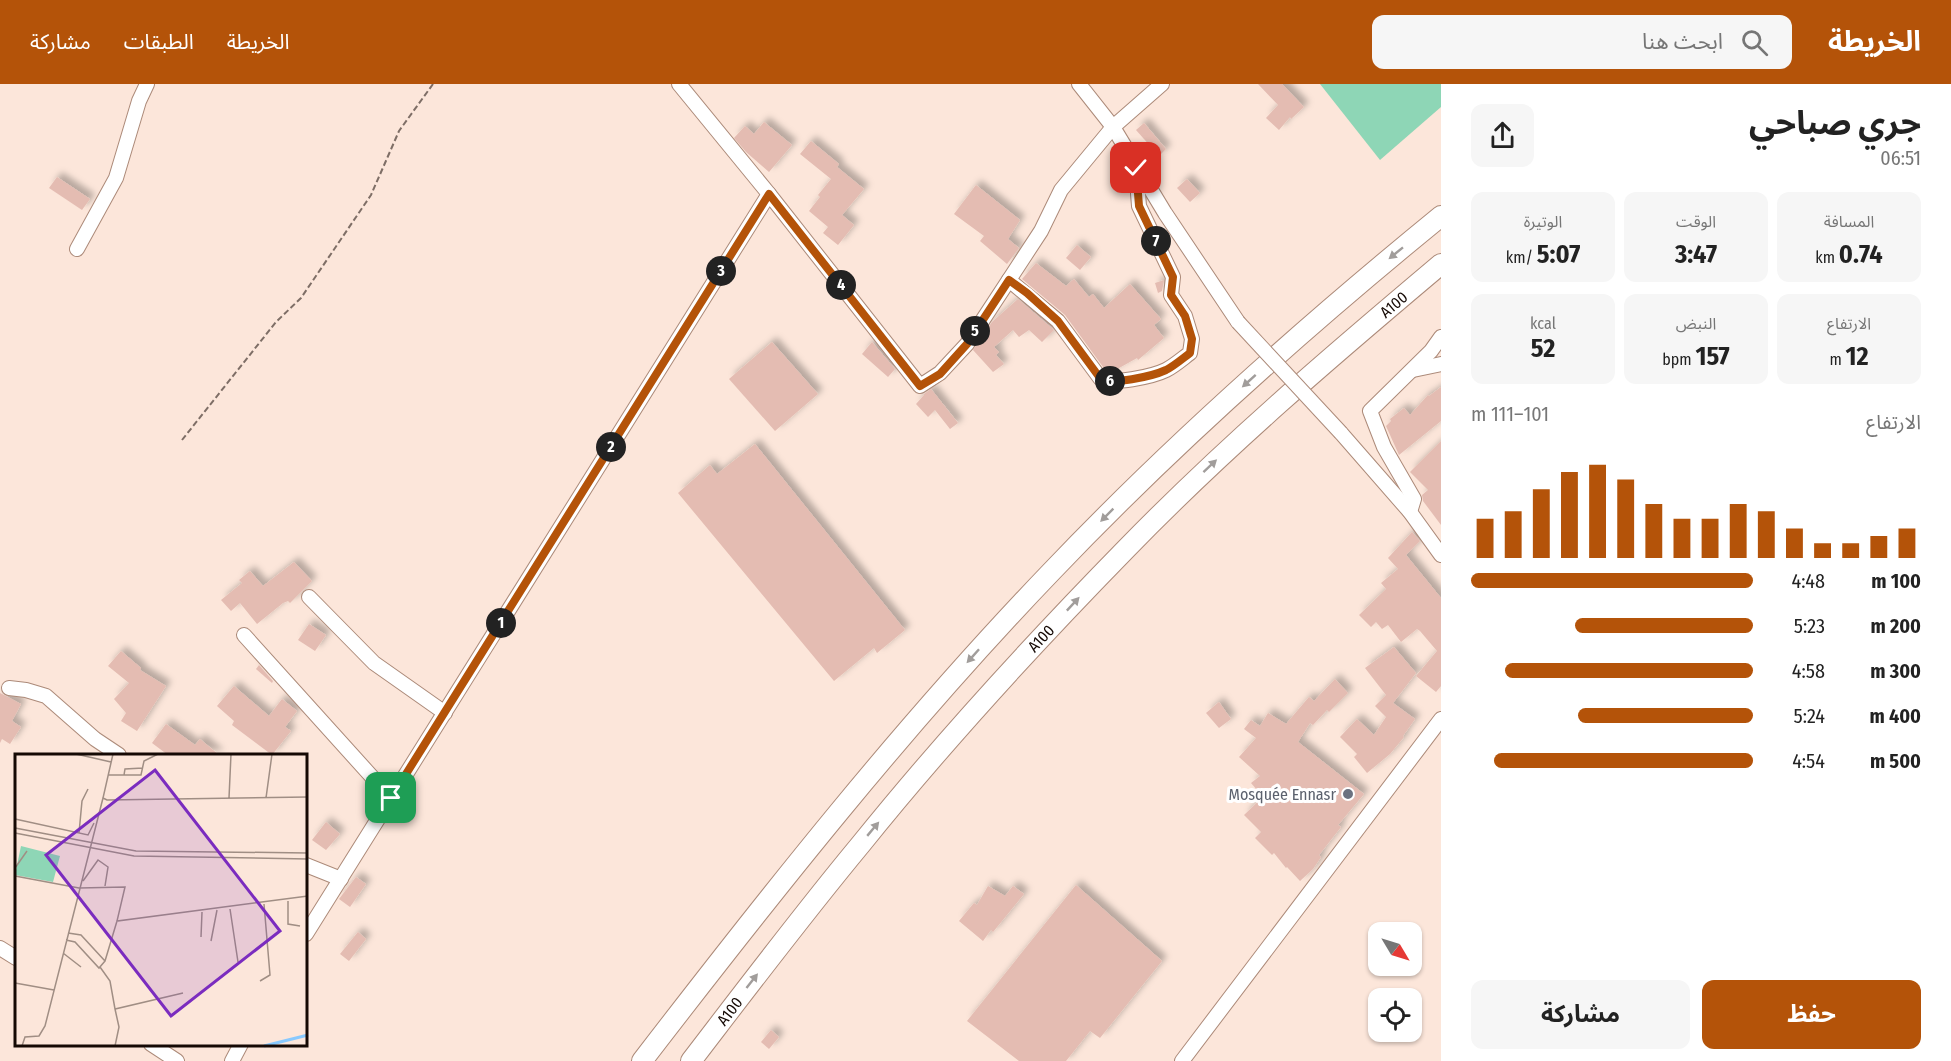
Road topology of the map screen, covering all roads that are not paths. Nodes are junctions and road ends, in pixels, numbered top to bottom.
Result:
1 (147, 84) edge
2 (679, 84) edge
3 (1079, 84) edge
4 (1162, 84) edge
5 (1113, 127) junction
6 (1136, 168) junction
7 (769, 194) junction
8 (1441, 216) edge
9 (77, 249) dead end
10 (1441, 264) edge
11 (1009, 280) junction
12 (1441, 337) edge
13 (1441, 364) edge
14 (1413, 370) junction
15 (1410, 512) junction
16 (1441, 555) edge
17 (309, 597) dead end
18 (244, 635) dead end
19 (9, 688) dead end
20 (445, 713) junction
21 (1441, 718) edge
22 (118, 754) edge
23 (391, 798) junction
24 (308, 866) edge
25 (341, 879) junction
26 (308, 931) edge
27 (0, 948) edge
28 (15, 957) edge
29 (154, 1046) edge
30 (240, 1046) edge
31 (177, 1061) edge
32 (232, 1061) edge
33 (642, 1061) edge
34 (691, 1061) edge
35 (1182, 1061) edge

1 - 9 street
2 - 7 street
3 - 5 street
4 - 5 street
5 - 6 street
5 - 11 street
6 - 11 street
6 - 15 street, bridge
7 - 11 street
7 - 20 street
8 -> 33 highway
34 -> 10 highway, A100 / A100
12 - 14 street
13 - 14 street
14 - 15 street
15 - 16 street
17 - 20 street
18 - 23 street
19 - 22 street
20 - 23 street
21 - 35 street
23 - 25 street
24 - 25 street
25 - 26 street
27 - 28 street
29 - 31 street
30 - 32 street

